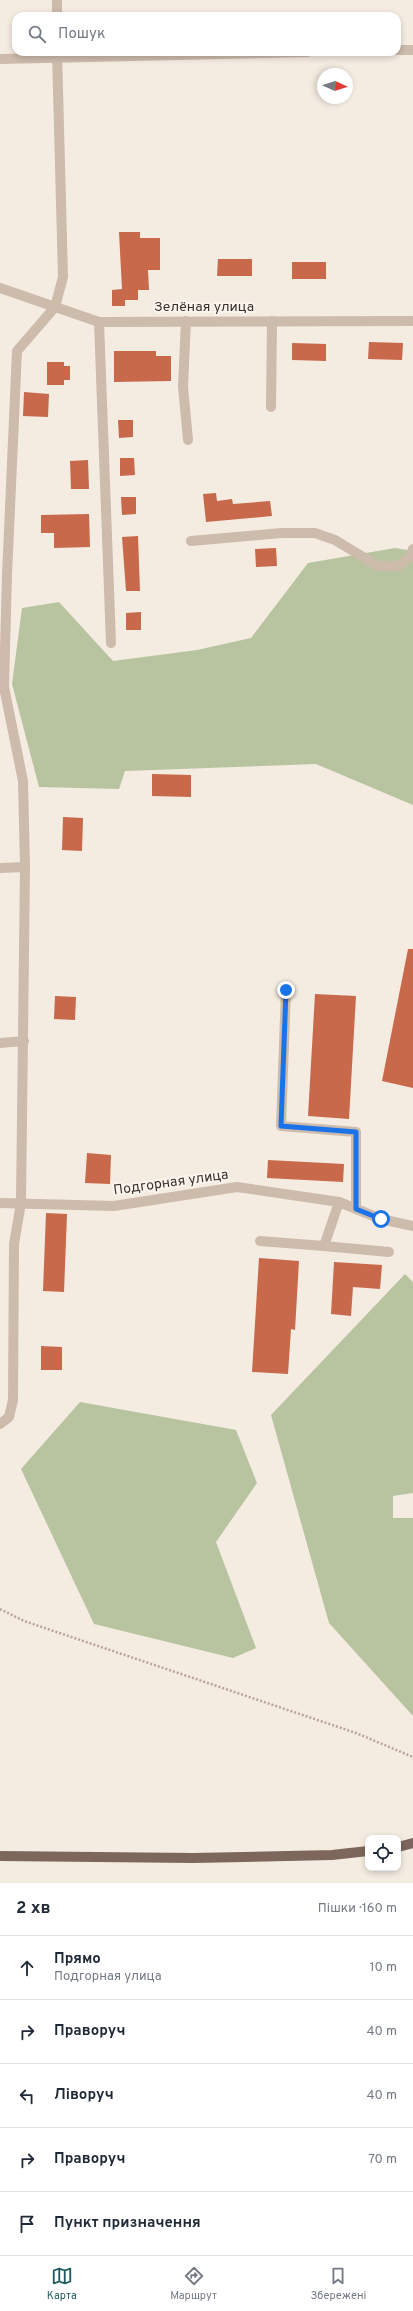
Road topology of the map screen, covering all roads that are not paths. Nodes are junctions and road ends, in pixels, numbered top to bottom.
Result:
1 (57, 0) edge
2 (57, 12) edge
3 (401, 50) edge
4 (413, 50) edge
5 (43, 56) edge
6 (57, 56) edge
7 (0, 59) edge
8 (0, 288) edge
9 (55, 307) junction
10 (186, 321) junction
11 (272, 321) junction
12 (413, 321) edge
13 (100, 322) junction
14 (271, 407) dead end
15 (188, 440) dead end
16 (191, 541) dead end
17 (412, 555) edge
18 (4, 575) edge
19 (111, 644) dead end
20 (25, 867) junction
21 (0, 868) edge
22 (286, 990) dead end
23 (24, 1041) junction
24 (0, 1043) edge
25 (339, 1202) junction
26 (0, 1203) edge
27 (21, 1203) junction
28 (356, 1209) junction
29 (413, 1226) edge
30 (260, 1241) dead end
31 (324, 1246) junction
32 (389, 1252) dead end
33 (0, 1424) edge
34 (413, 1843) edge
35 (401, 1845) edge
36 (365, 1851) edge
37 (0, 1856) edge

1 - 2 street
3 - 4 street
5 - 7 street
6 - 9 street
8 - 9 street, Зелёная улица
9 - 13 street, Зелёная улица
9 - 18 street
10 - 11 street, Зелёная улица
10 - 13 street, Зелёная улица
10 - 15 street
11 - 12 street, Зелёная улица
11 - 14 street
13 - 19 street
16 - 17 street
18 - 20 street
20 - 21 street
20 - 23 street
22 - 28 street
23 - 24 street
23 - 27 street
25 - 27 street, Подгорная улица
25 - 28 street, Подгорная улица
25 - 31 street
26 - 27 street, Подгорная улица
27 - 33 street
28 - 29 street, Подгорная улица
30 - 31 street
31 - 32 street
34 - 35 main road
36 - 37 main road

